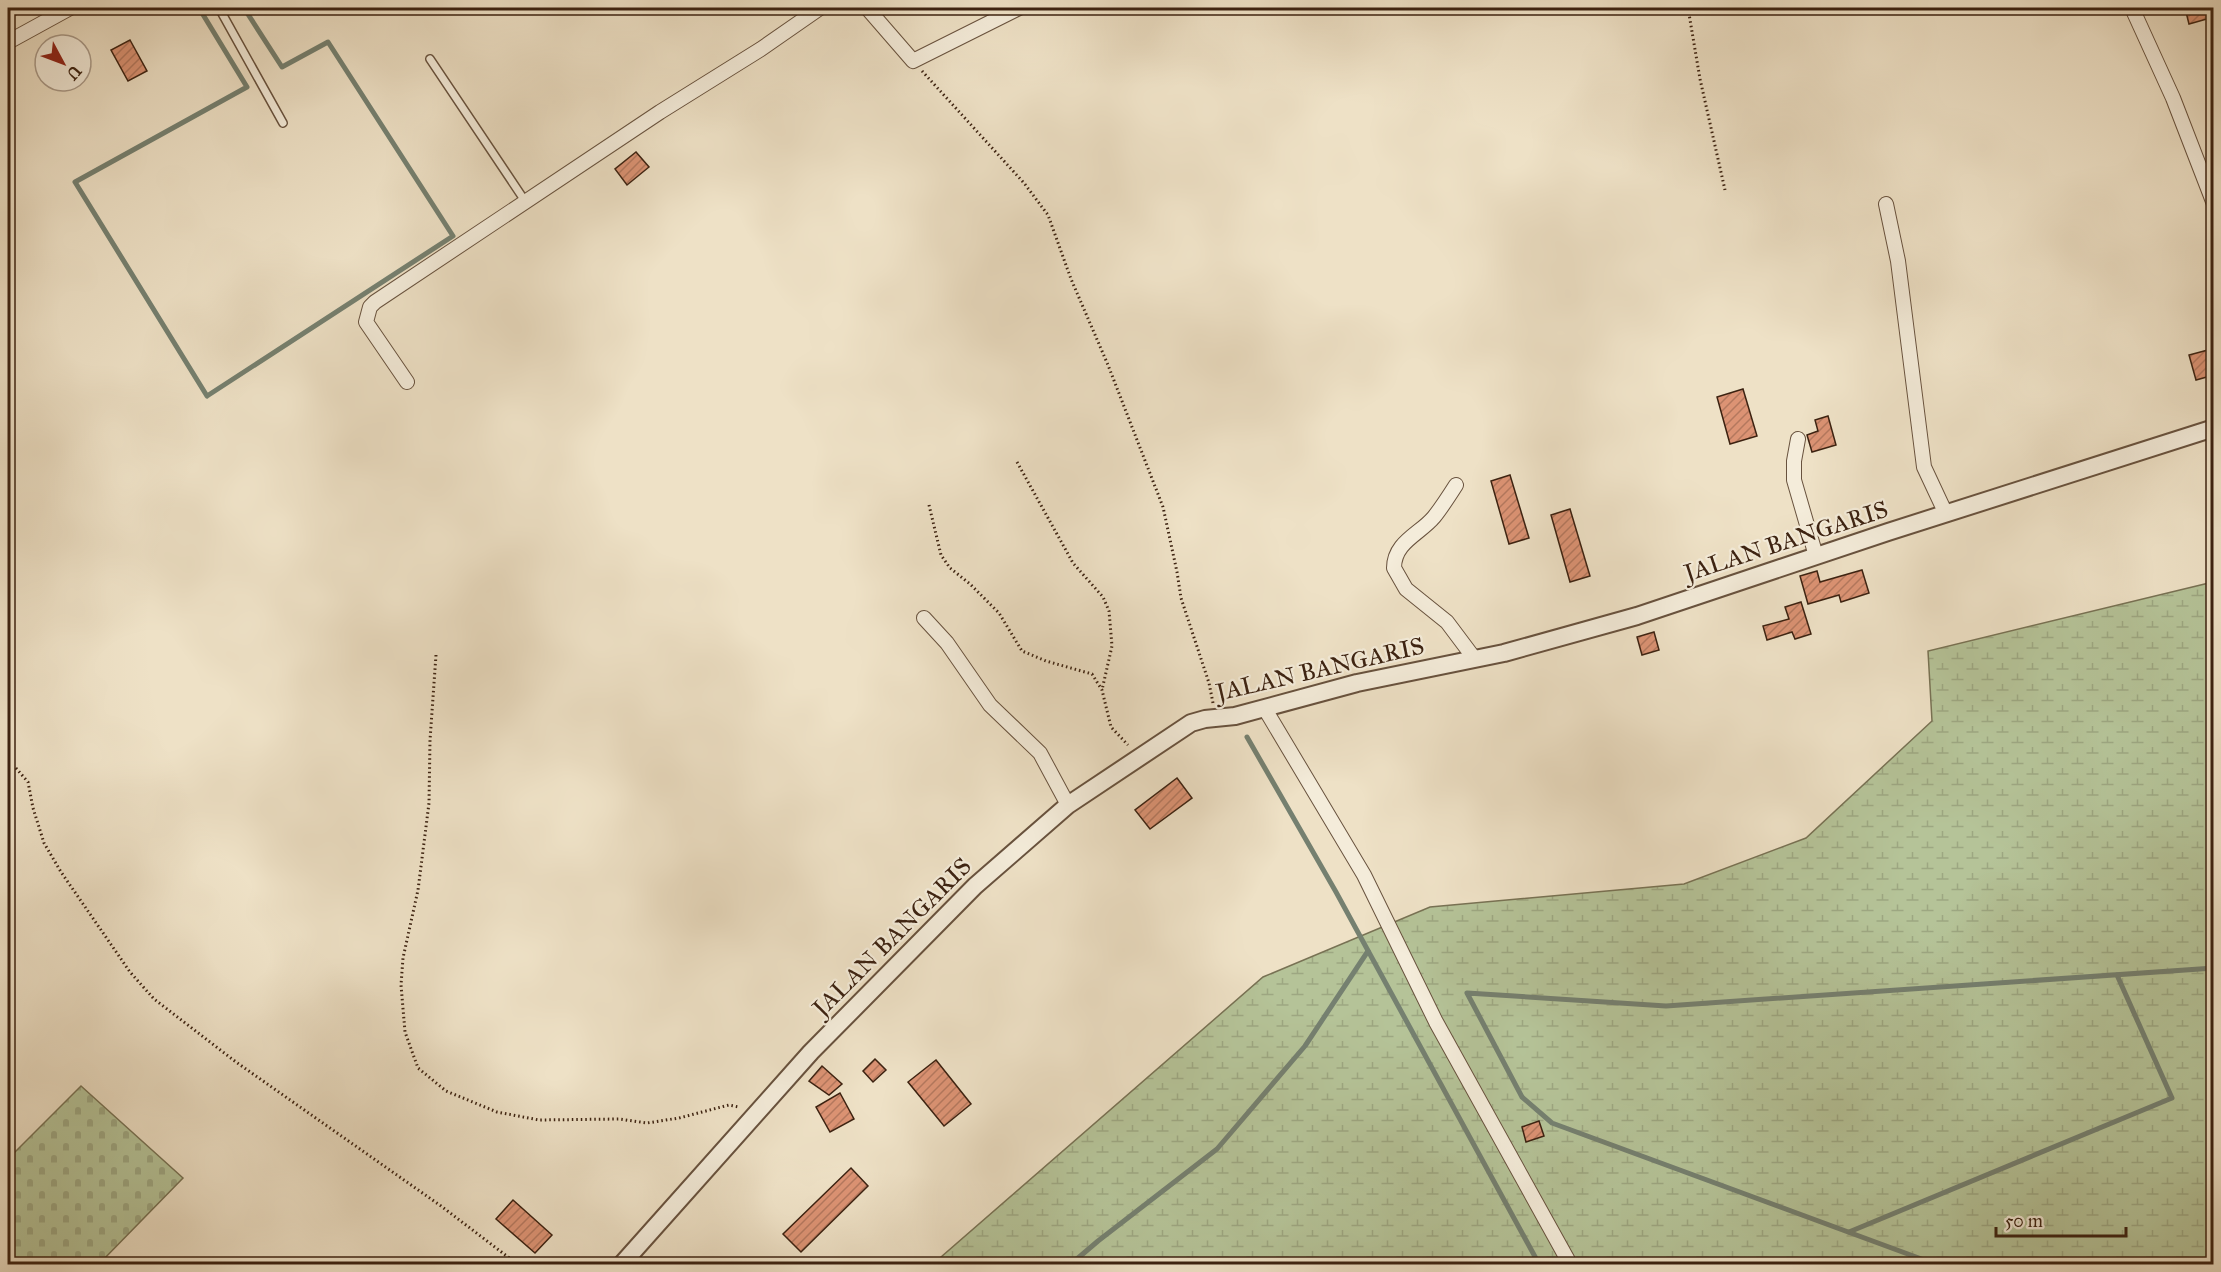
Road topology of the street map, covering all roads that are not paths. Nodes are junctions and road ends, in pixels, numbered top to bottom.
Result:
1 (70, 8) edge
2 (219, 8) edge
3 (820, 8) edge
4 (867, 8) edge
5 (1019, 8) edge
6 (2132, 8) edge
7 (8, 42) edge
8 (430, 59) dead end
9 (283, 123) dead end
10 (525, 201) junction
11 (1886, 204) dead end
12 (2214, 204) edge
13 (407, 382) dead end
14 (2214, 428) edge
15 (1798, 440) dead end
16 (1456, 485) dead end
17 (1946, 514) junction
18 (1816, 556) junction
19 (924, 618) dead end
20 (1474, 658) junction
21 (1265, 709) junction
22 (1068, 806) junction
23 (622, 1264) edge
24 (1570, 1264) edge

1 - 7 street
2 - 9 lane
3 - 10 street
4 - 5 street
6 - 12 street
8 - 10 lane
10 - 13 street
11 - 17 street
14 - 17 street, JALAN BANGARIS
15 - 18 street
16 - 20 street
17 - 18 street, JALAN BANGARIS
18 - 20 street, JALAN BANGARIS
19 - 22 street
20 - 21 street, JALAN BANGARIS
21 - 22 street, JALAN BANGARIS
21 - 24 street
22 - 23 street, JALAN BANGARIS

